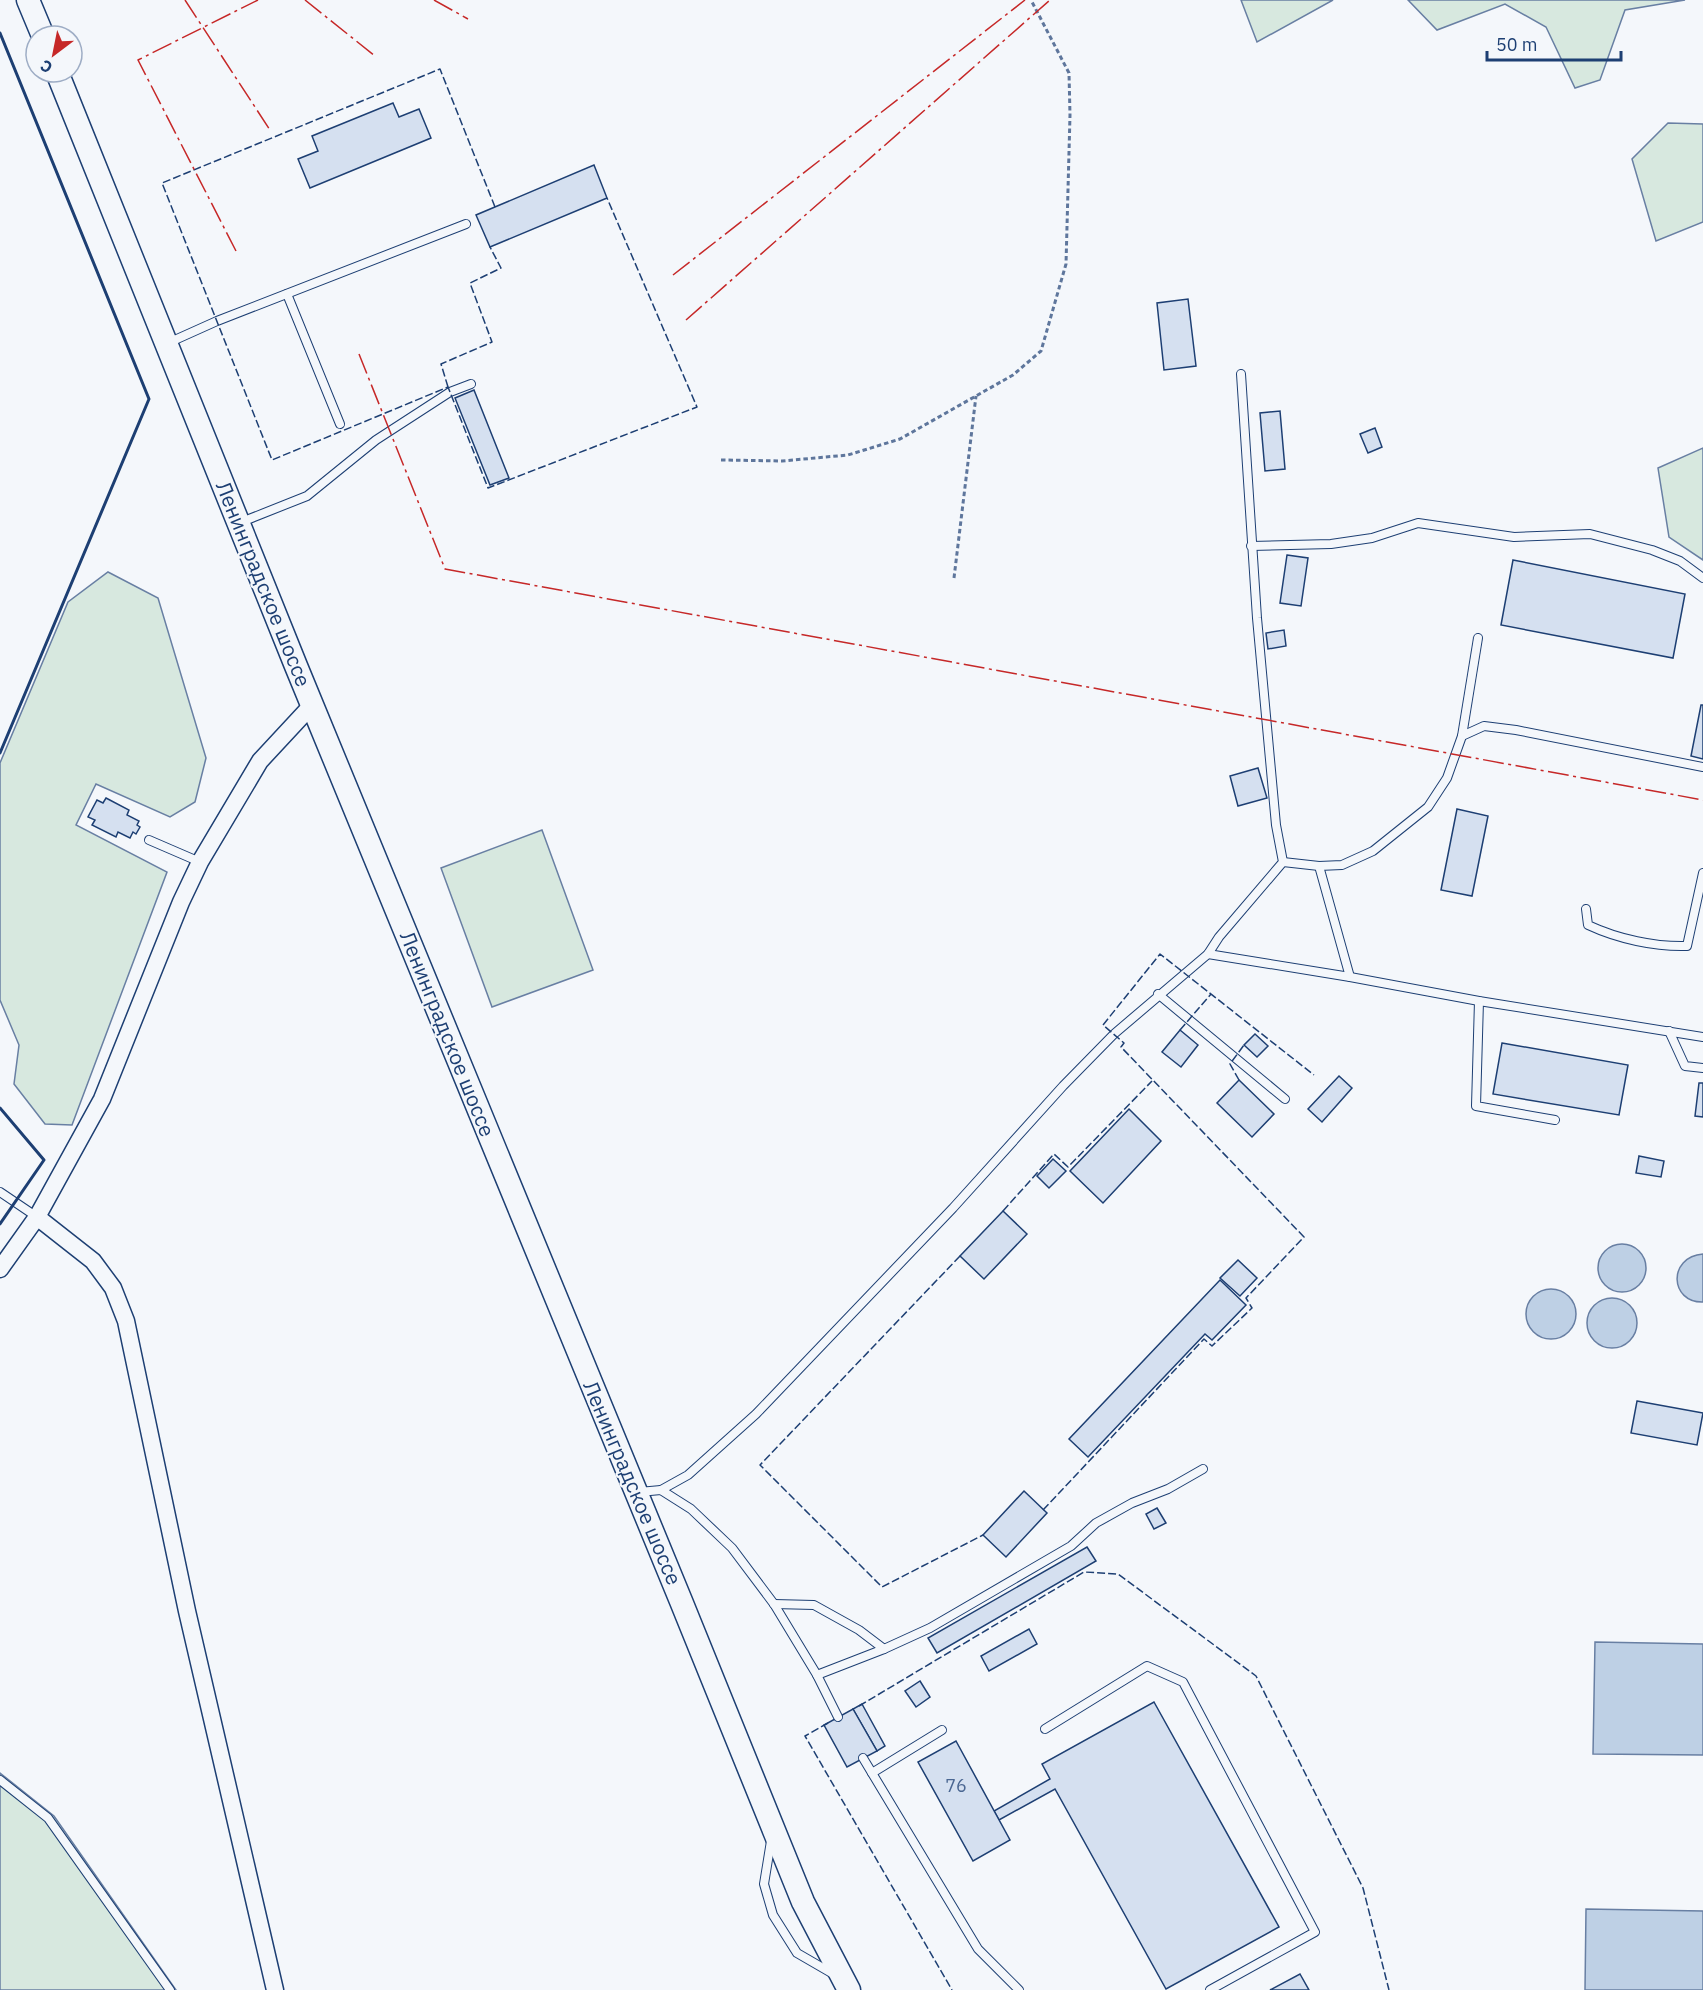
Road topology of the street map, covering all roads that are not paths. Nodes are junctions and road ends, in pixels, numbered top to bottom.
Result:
1 (28, 0) edge
2 (38, 24) edge
3 (62, 84) edge
4 (466, 224) dead end
5 (287, 294) junction
6 (166, 344) junction
7 (1241, 374) dead end
8 (471, 384) dead end
9 (340, 424) dead end
10 (239, 523) junction
11 (1251, 546) junction
12 (1703, 578) edge
13 (1478, 638) dead end
14 (312, 705) junction
15 (1462, 736) junction
16 (1703, 767) edge
17 (148, 840) dead end
18 (200, 862) junction
19 (1283, 862) junction
20 (1319, 866) junction
21 (1703, 873) edge
22 (1586, 909) dead end
23 (1208, 954) junction
24 (1350, 976) junction
25 (1158, 994) junction
26 (1479, 1001) junction
27 (1669, 1031) junction
28 (1703, 1037) edge
29 (1703, 1068) edge
30 (1285, 1099) dead end
31 (1555, 1120) dead end
32 (0, 1192) edge
33 (36, 1217) junction
34 (0, 1269) edge
35 (1203, 1469) dead end
36 (661, 1490) junction
37 (635, 1492) junction
38 (774, 1604) junction
39 (884, 1649) junction
40 (817, 1675) junction
41 (838, 1717) dead end
42 (1045, 1729) dead end
43 (942, 1730) dead end
44 (863, 1758) dead end
45 (872, 1773) junction
46 (0, 1780) edge
47 (773, 1829) junction
48 (846, 1985) edge
49 (170, 1990) edge
50 (275, 1990) edge
51 (1019, 1990) edge
52 (1209, 1990) edge

1 - 2 main road
3 - 6 main road, Ленинградское шоссе
4 - 5 lane
5 - 6 lane
5 - 9 lane
6 - 10 main road, Ленинградское шоссе
7 - 11 lane
8 - 10 lane
10 - 14 main road, Ленинградское шоссе
11 - 12 lane
11 - 19 lane
13 - 15 lane
14 - 18 street
14 - 37 main road, Ленинградское шоссе
15 - 16 lane
15 - 20 lane
17 - 18 lane
18 - 33 street
19 - 20 lane
19 - 23 lane
20 - 24 lane
21 - 22 lane
23 - 24 lane
23 - 25 lane
24 - 26 lane
25 - 30 lane
25 - 36 lane
26 - 27 lane
26 - 31 lane
27 - 28 lane
27 - 29 lane
32 - 33 lane
33 - 34 street
33 - 50 street
35 - 39 lane
36 - 37 lane
36 - 38 lane
37 - 47 main road, Ленинградское шоссе
38 - 39 lane
38 - 40 lane
39 - 40 lane
40 - 41 lane
42 - 52 lane
43 - 45 lane
44 - 45 lane
45 - 51 lane
46 - 49 lane
47 - 48 main road, Ленинградское шоссе
47 - 48 lane

